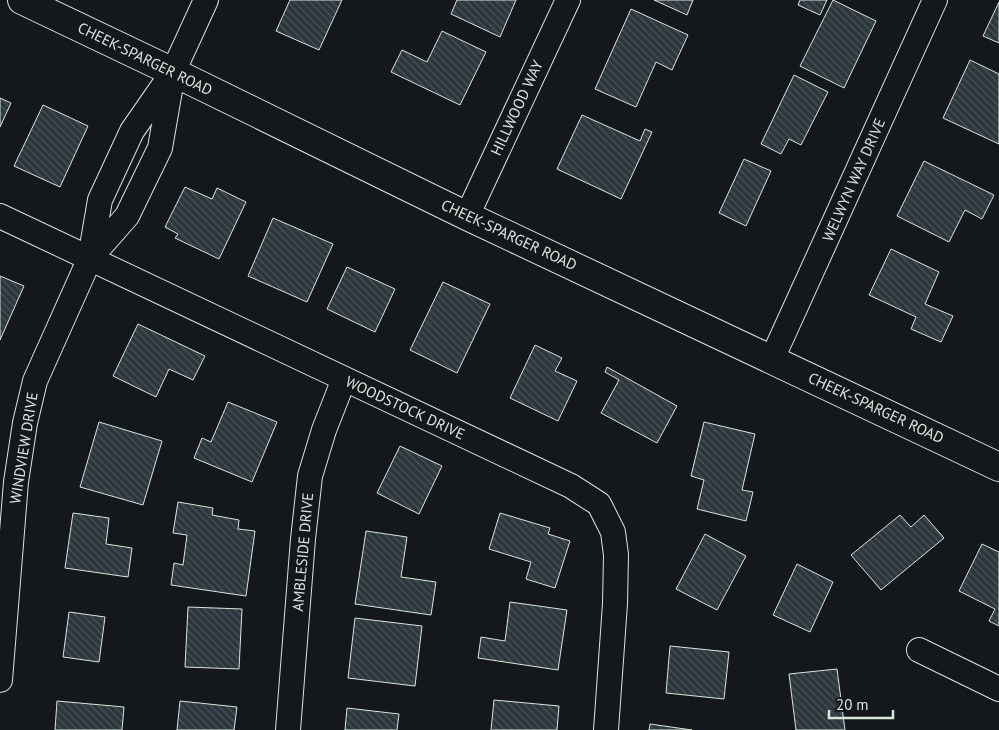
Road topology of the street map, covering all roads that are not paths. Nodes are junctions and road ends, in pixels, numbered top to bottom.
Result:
1 (22, 0) edge
2 (206, 0) edge
3 (568, 0) edge
4 (936, 0) edge
5 (173, 72) junction
6 (0, 216) edge
7 (467, 216) junction
8 (90, 258) junction
9 (772, 359) junction
10 (344, 379) junction
11 (999, 467) edge
12 (919, 650) dead end
13 (0, 680) edge
14 (999, 689) edge
15 (288, 730) edge
16 (606, 730) edge

1 - 5 main road, CHEEK-SPARGER ROAD
2 - 5 street
3 - 7 street, HILLWOOD WAY
4 - 9 street, WELWYN WAY DRIVE
5 - 7 main road, CHEEK-SPARGER ROAD
5 - 8 street, WINDVIEW DRIVE
5 - 8 street, WINDVIEW DRIVE
6 - 8 street, WOODSTOCK DRIVE
7 - 9 main road, CHEEK-SPARGER ROAD
8 - 10 street, WOODSTOCK DRIVE
8 - 13 street, WINDVIEW DRIVE
9 - 11 main road, CHEEK-SPARGER ROAD
10 - 15 street, AMBLESIDE DRIVE
10 - 16 street, WOODSTOCK DRIVE
12 - 14 street

